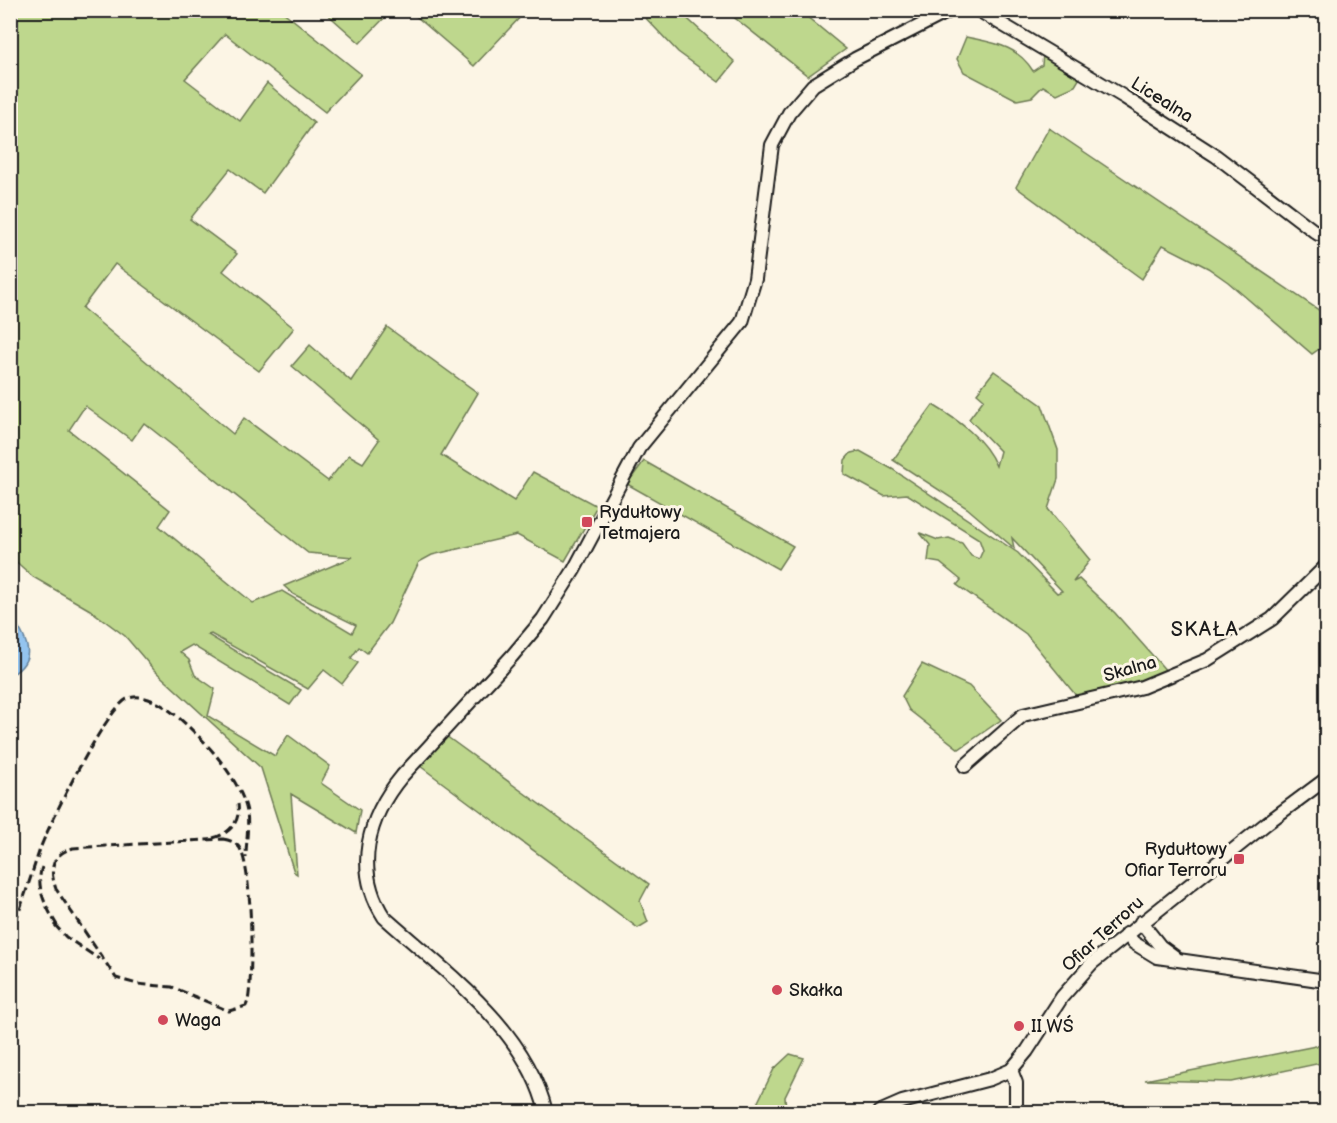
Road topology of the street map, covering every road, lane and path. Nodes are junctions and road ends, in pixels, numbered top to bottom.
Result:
1 (951, 10) edge
2 (978, 10) edge
3 (1318, 234) dead end
4 (1326, 566) edge
5 (965, 766) dead end
6 (1326, 779) edge
7 (1141, 922) junction
8 (1126, 934) junction
9 (1182, 960) junction
10 (1326, 981) edge
11 (1011, 1070) junction
12 (546, 1113) edge
13 (879, 1113) edge
14 (1016, 1113) edge

1 - 12 street
2 - 3 street, Licealna
4 - 5 street, Skalna
6 - 7 street, Ofiar Terroru
7 - 8 street, Ofiar Terroru
7 - 9 street
8 - 9 street
8 - 11 street, Ofiar Terroru
9 - 10 street
11 - 13 street
11 - 14 street

